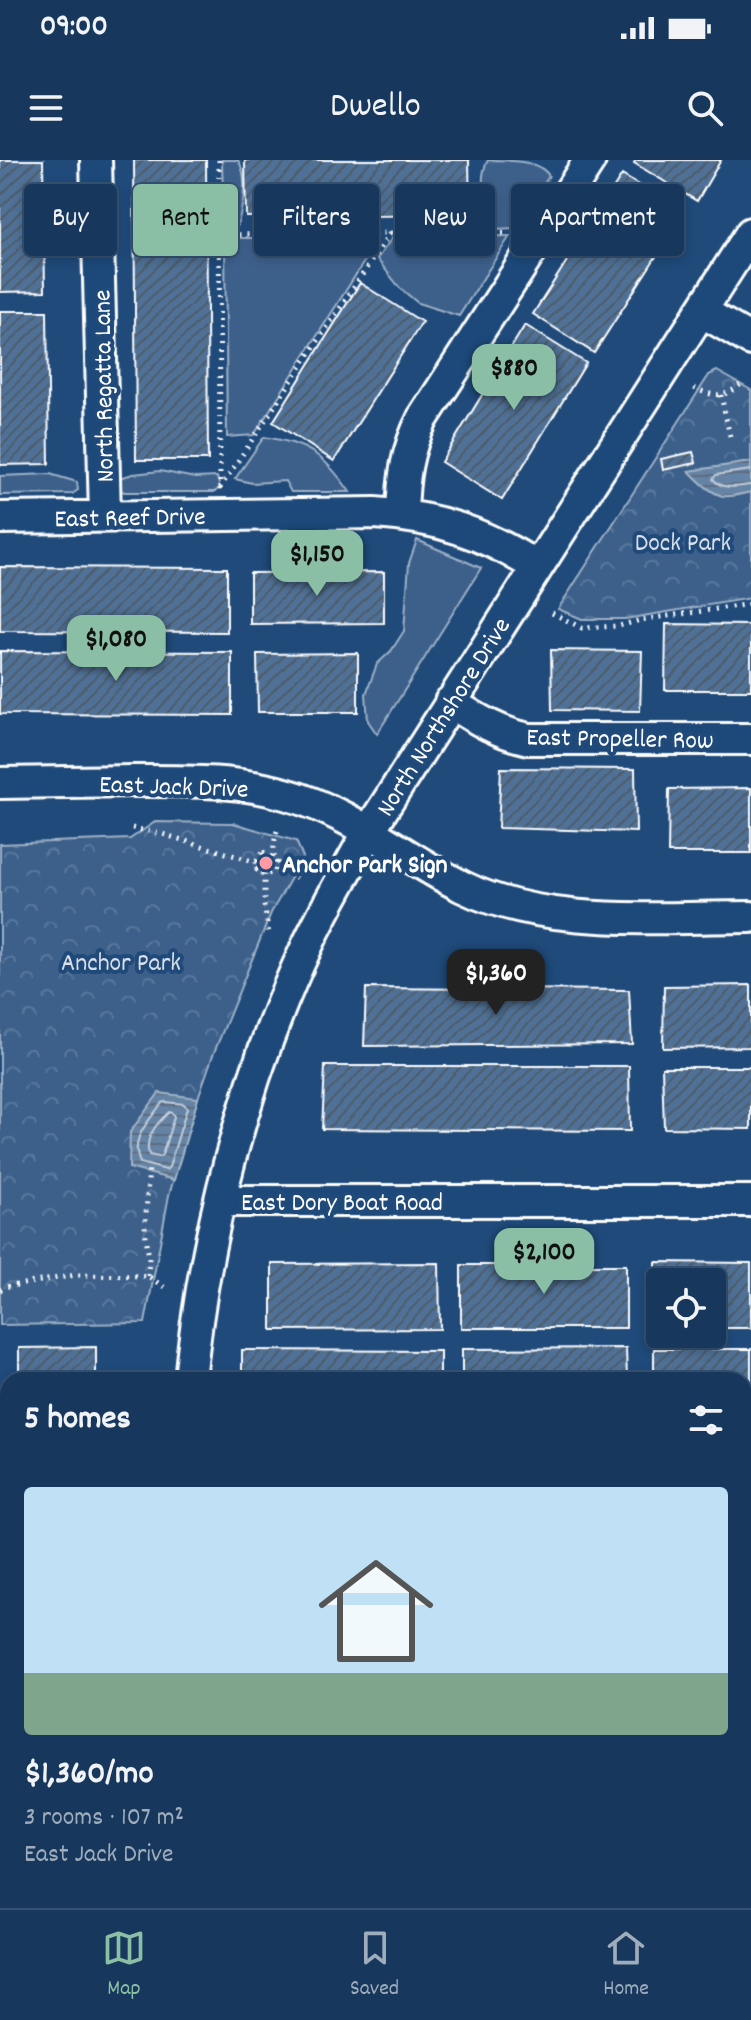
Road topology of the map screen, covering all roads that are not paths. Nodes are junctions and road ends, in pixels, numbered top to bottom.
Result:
1 (96, 160) edge
2 (583, 162) edge
3 (751, 233) edge
4 (701, 311) junction
5 (751, 340) edge
6 (402, 515) junction
7 (105, 516) junction
8 (0, 518) edge
9 (537, 567) junction
10 (450, 702) junction
11 (751, 739) edge
12 (0, 783) edge
13 (369, 831) junction
14 (751, 917) edge
15 (221, 1201) junction
16 (751, 1201) edge
17 (191, 1372) edge

1 - 7 street, North Regatta Lane
2 - 6 street
3 - 4 street, North Northshore Drive
4 - 5 street
4 - 9 street, North Northshore Drive
6 - 7 street, East Reef Drive
6 - 9 street, East Reef Drive
7 - 8 street, East Reef Drive
9 - 10 street, North Northshore Drive
10 - 11 street, East Propeller Row
10 - 13 street, North Northshore Drive
12 - 13 street, East Jack Drive
13 - 14 street, East Jack Drive
13 - 15 street, North Northshore Drive
15 - 16 street, East Dory Boat Road
15 - 17 street, North Northshore Drive

